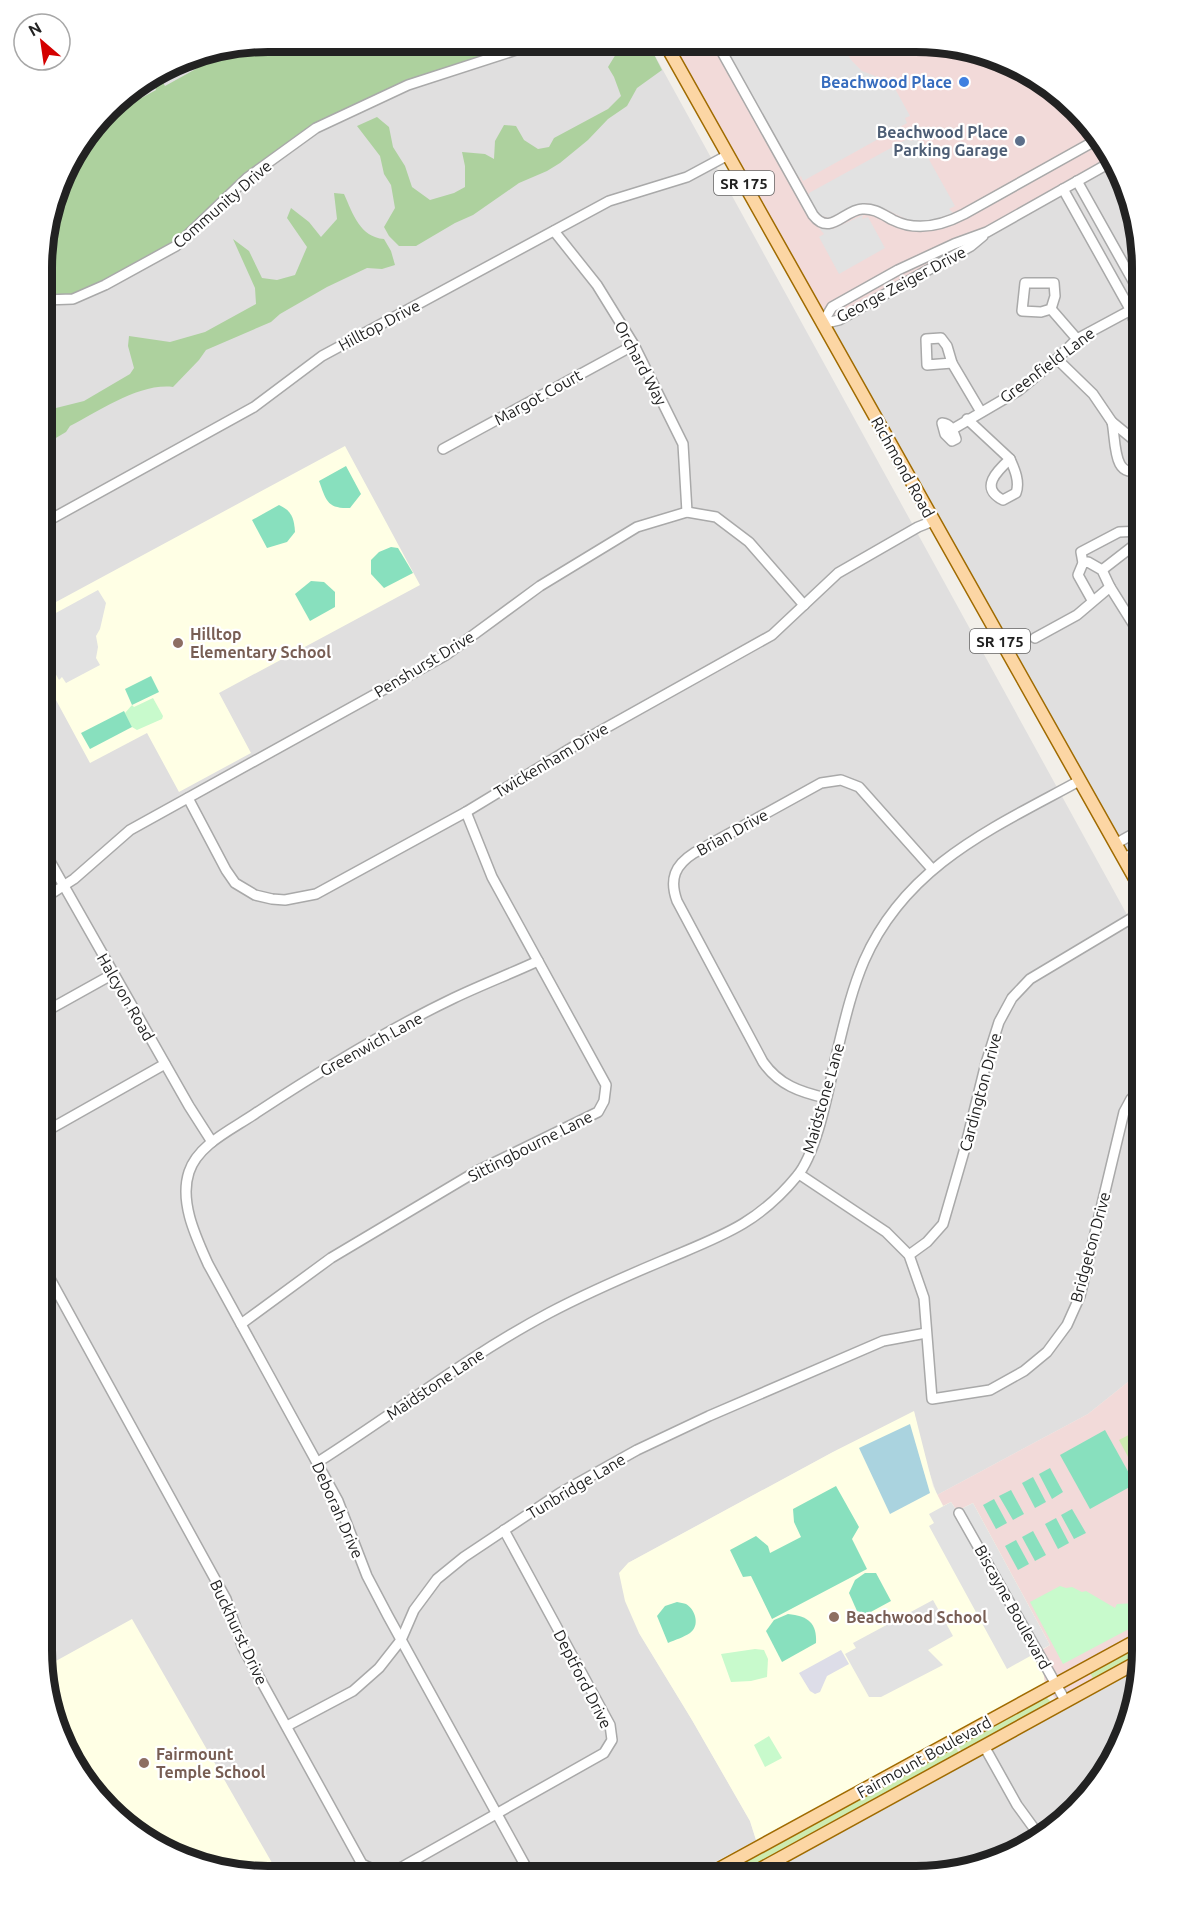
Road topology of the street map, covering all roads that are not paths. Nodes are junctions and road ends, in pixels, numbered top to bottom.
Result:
1 (510, 52) edge
2 (670, 52) edge
3 (722, 52) edge
4 (1091, 143) edge
5 (728, 155) junction
6 (1105, 165) edge
7 (1077, 181) junction
8 (1063, 189) junction
9 (554, 231) junction
10 (987, 232) junction
11 (1132, 279) edge
12 (52, 300) edge
13 (1052, 309) dead end
14 (1130, 309) junction
15 (1132, 315) edge
16 (822, 324) junction
17 (1077, 339) junction
18 (633, 345) junction
19 (1057, 359) junction
20 (952, 363) dead end
21 (981, 412) junction
22 (967, 419) junction
23 (1112, 422) junction
24 (953, 429) dead end
25 (1132, 438) edge
26 (443, 449) dead end
27 (1010, 459) dead end
28 (1132, 471) edge
29 (687, 512) junction
30 (52, 519) edge
31 (933, 521) junction
32 (1132, 531) edge
33 (1132, 547) edge
34 (1083, 563) junction
35 (1102, 570) junction
36 (1110, 587) junction
37 (1092, 600) junction
38 (804, 605) junction
39 (1132, 621) edge
40 (1035, 638) dead end
41 (1079, 781) junction
42 (188, 798) junction
43 (466, 812) junction
44 (1132, 835) edge
45 (1117, 843) junction
46 (1132, 854) edge
47 (1124, 858) junction
48 (52, 865) edge
49 (932, 869) junction
50 (1132, 873) edge
51 (63, 885) junction
52 (52, 893) edge
53 (1132, 918) edge
54 (538, 961) junction
55 (113, 974) junction
56 (52, 1008) edge
57 (165, 1064) junction
58 (826, 1098) junction
59 (1132, 1098) edge
60 (52, 1128) edge
61 (212, 1142) junction
62 (799, 1174) junction
63 (909, 1255) junction
64 (52, 1284) edge
65 (241, 1324) junction
66 (926, 1333) junction
67 (318, 1462) junction
68 (959, 1513) dead end
69 (504, 1530) junction
70 (401, 1640) junction
71 (1132, 1644) edge
72 (1131, 1666) edge
73 (1057, 1685) junction
74 (1066, 1702) junction
75 (287, 1726) junction
76 (984, 1746) junction
77 (498, 1813) junction
78 (1035, 1830) edge
79 (368, 1867) edge
80 (402, 1867) edge
81 (526, 1867) edge
82 (723, 1867) edge
83 (762, 1867) edge

1 - 12 street, Community Drive
2 - 5 main road, Richmond Road / SR 175
3 - 4 street
5 - 9 street, Hilltop Drive
5 - 16 main road, Richmond Road / SR 175
6 - 7 street, George Zeiger Drive
7 - 8 street, George Zeiger Drive
7 - 11 street
8 - 10 street, George Zeiger Drive
8 - 14 street
9 - 18 street, Orchard Way
9 - 30 street, Hilltop Drive
10 - 16 street, George Zeiger Drive
10 - 16 street, George Zeiger Drive
13 - 17 street
14 - 15 street
14 - 17 street, Greenfield Lane
16 - 31 main road, Richmond Road / SR 175
17 - 19 street, Greenfield Lane
18 - 26 street, Margot Court
18 - 29 street, Orchard Way
19 - 21 street, Greenfield Lane
19 - 23 street
20 - 21 street
21 - 22 street, Greenfield Lane
22 - 24 street, Greenfield Lane
22 - 27 street
23 - 25 street
23 - 28 street
29 - 38 street, Penshurst Drive
29 - 42 street, Penshurst Drive
31 - 38 street, Twickenham Drive
31 - 41 main road, Richmond Road / SR 175
32 - 34 street
33 - 35 street
34 - 35 street
34 - 37 street
35 - 36 street
36 - 37 street
36 - 39 street
37 - 40 street
38 - 43 street, Twickenham Drive
41 - 45 main road, Richmond Road / SR 175
41 - 49 street, Maidstone Lane
42 - 43 street, Twickenham Drive
42 - 51 street, Penshurst Drive
43 - 54 street, Sittingbourne Lane
44 - 45 street
45 - 47 main road, Richmond Road / SR 175
46 - 47 street
47 - 50 main road, Richmond Road / SR 175
48 - 51 street, Halcyon Road
49 - 58 street, Maidstone Lane
49 - 58 street, Brian Drive
51 - 52 street, Penshurst Drive
51 - 55 street, Halcyon Road
53 - 63 street, Cardington Drive
54 - 61 street, Greenwich Lane
54 - 65 street, Sittingbourne Lane
55 - 56 street
55 - 57 street, Halcyon Road
57 - 60 street
57 - 61 street, Halcyon Road
58 - 62 street, Maidstone Lane
59 - 66 street, Bridgeton Drive
61 - 65 street, Deborah Drive
62 - 63 street
62 - 67 street, Maidstone Lane
63 - 66 street
64 - 75 street, Buckhurst Drive
65 - 67 street, Deborah Drive
66 - 69 street, Tunbridge Lane
67 - 70 street, Deborah Drive
68 - 73 street, Biscayne Boulevard
69 - 70 street, Tunbridge Lane
69 - 77 street, Deptford Drive
70 - 75 street, Tunbridge Lane
70 - 77 street, Deborah Drive
71 - 73 main road, Fairmount Boulevard
72 - 74 main road, Fairmount Boulevard
73 - 74 street, Biscayne Boulevard
73 - 82 main road, Fairmount Boulevard
74 - 76 main road, Fairmount Boulevard
75 - 79 street, Buckhurst Drive
76 - 78 street
76 - 83 main road, Fairmount Boulevard
77 - 80 street, Buckhurst Drive
77 - 81 street, Deborah Drive

